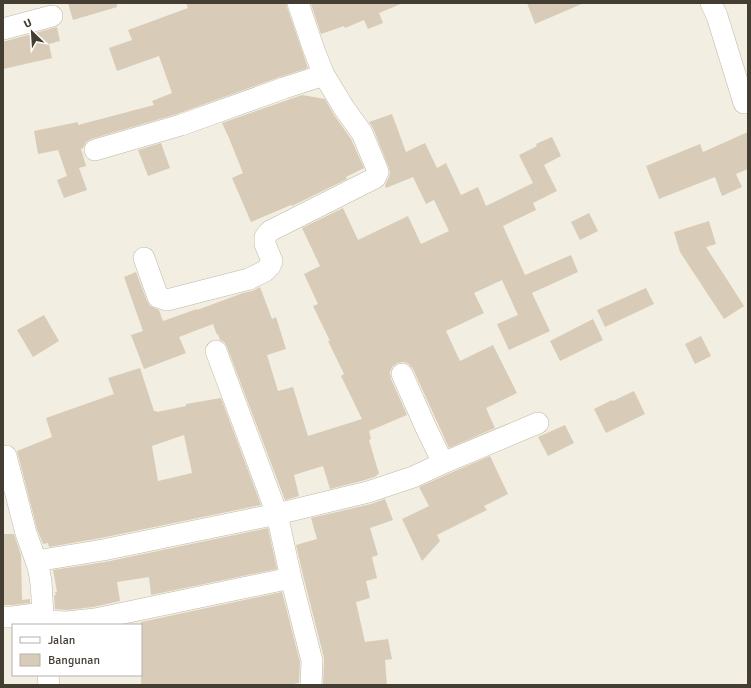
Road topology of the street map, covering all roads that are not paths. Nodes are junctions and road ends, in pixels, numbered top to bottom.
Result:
1 (298, 3) edge
2 (711, 3) edge
3 (52, 16) dead end
4 (3, 29) edge
5 (324, 75) junction
6 (744, 103) dead end
7 (95, 150) dead end
8 (144, 258) dead end
9 (216, 351) dead end
10 (402, 374) dead end
11 (538, 423) dead end
12 (6, 456) dead end
13 (443, 463) junction
14 (277, 514) junction
15 (36, 561) junction
16 (291, 578) junction
17 (3, 617) edge
18 (45, 620) edge
19 (311, 685) edge

1 - 5 street
2 - 6 street
3 - 4 street
5 - 7 street
5 - 8 street
9 - 14 street
10 - 13 street
11 - 13 street
12 - 15 street
13 - 14 street
14 - 15 street
14 - 16 street
15 - 18 street
16 - 18 street
16 - 19 street
17 - 18 street

